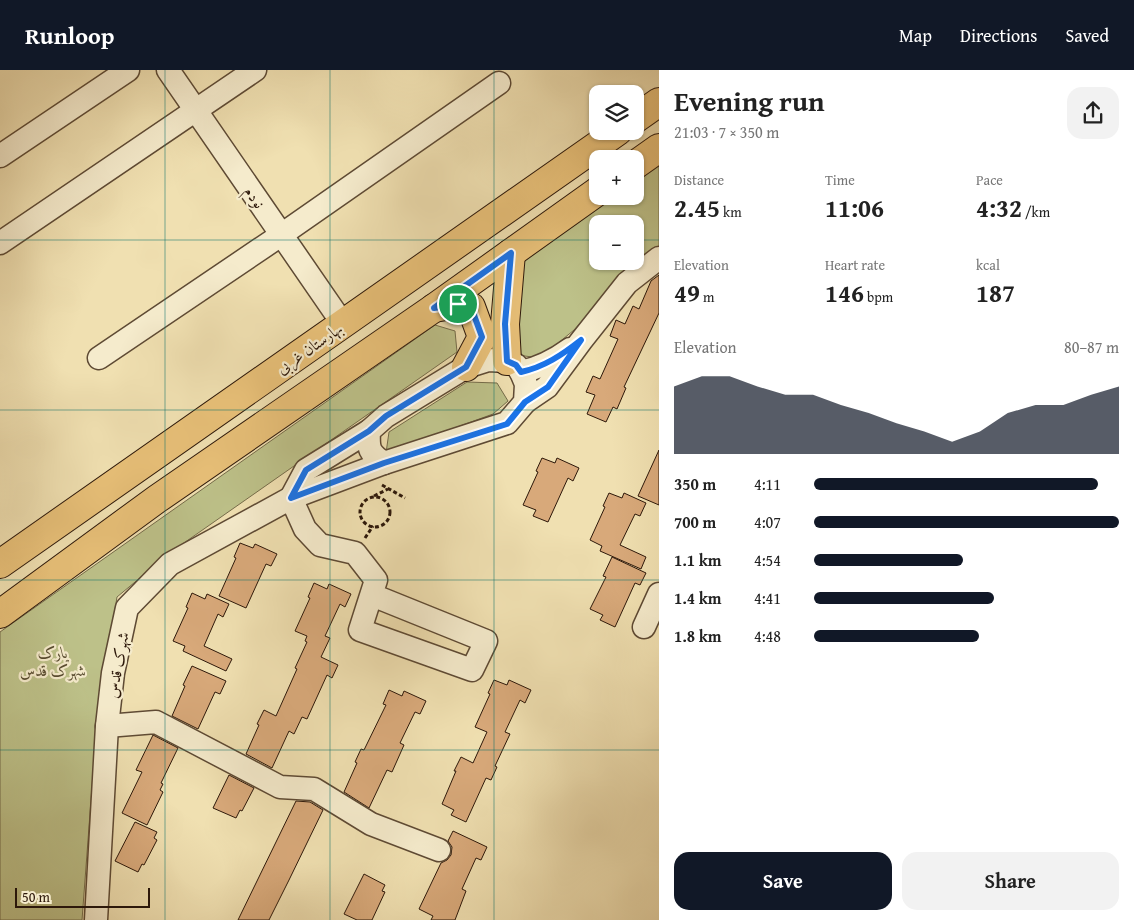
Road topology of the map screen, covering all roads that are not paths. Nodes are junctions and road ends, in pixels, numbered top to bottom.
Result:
1 (128, 70) edge
2 (168, 70) edge
3 (255, 70) edge
4 (499, 83) dead end
5 (659, 102) edge
6 (196, 110) junction
7 (644, 113) edge
8 (605, 140) edge
9 (659, 148) edge
10 (0, 156) edge
11 (644, 159) edge
12 (589, 197) edge
13 (281, 235) junction
14 (0, 243) edge
15 (511, 253) junction
16 (659, 258) edge
17 (434, 308) junction
18 (343, 324) junction
19 (581, 340) junction
20 (99, 358) dead end
21 (466, 367) junction
22 (514, 367) junction
23 (525, 402) junction
24 (369, 431) junction
25 (384, 463) junction
26 (339, 479) junction
27 (291, 498) junction
28 (305, 529) junction
29 (0, 564) edge
30 (659, 594) edge
31 (372, 595) dead end
32 (0, 614) edge
33 (644, 627) dead end
34 (107, 726) junction
35 (440, 850) dead end
36 (96, 920) edge

1 - 10 street
2 - 6 street, نودم
3 - 6 street
4 - 13 street
5 - 7 main road
6 - 13 street, نودم
6 - 14 street
8 - 18 main road, بهارستان غربی
9 - 11 main road
12 - 15 main road
13 - 18 street, نودم
13 - 20 street
15 - 17 main road
15 - 22 main road
16 - 19 street
17 - 21 main road
17 - 32 main road
18 - 29 main road, بهارستان غربی
19 - 22 street
19 - 23 street
21 - 22 street
21 - 24 street
22 - 23 street
23 - 25 street
24 - 25 street
24 - 27 street
25 - 26 street, شهرک قدس
26 - 27 street, شهرک قدس
26 - 28 street
27 - 28 street
27 - 34 street, شهرک قدس
28 - 31 street
30 - 33 street
34 - 35 street
34 - 36 street, شهرک قدس

